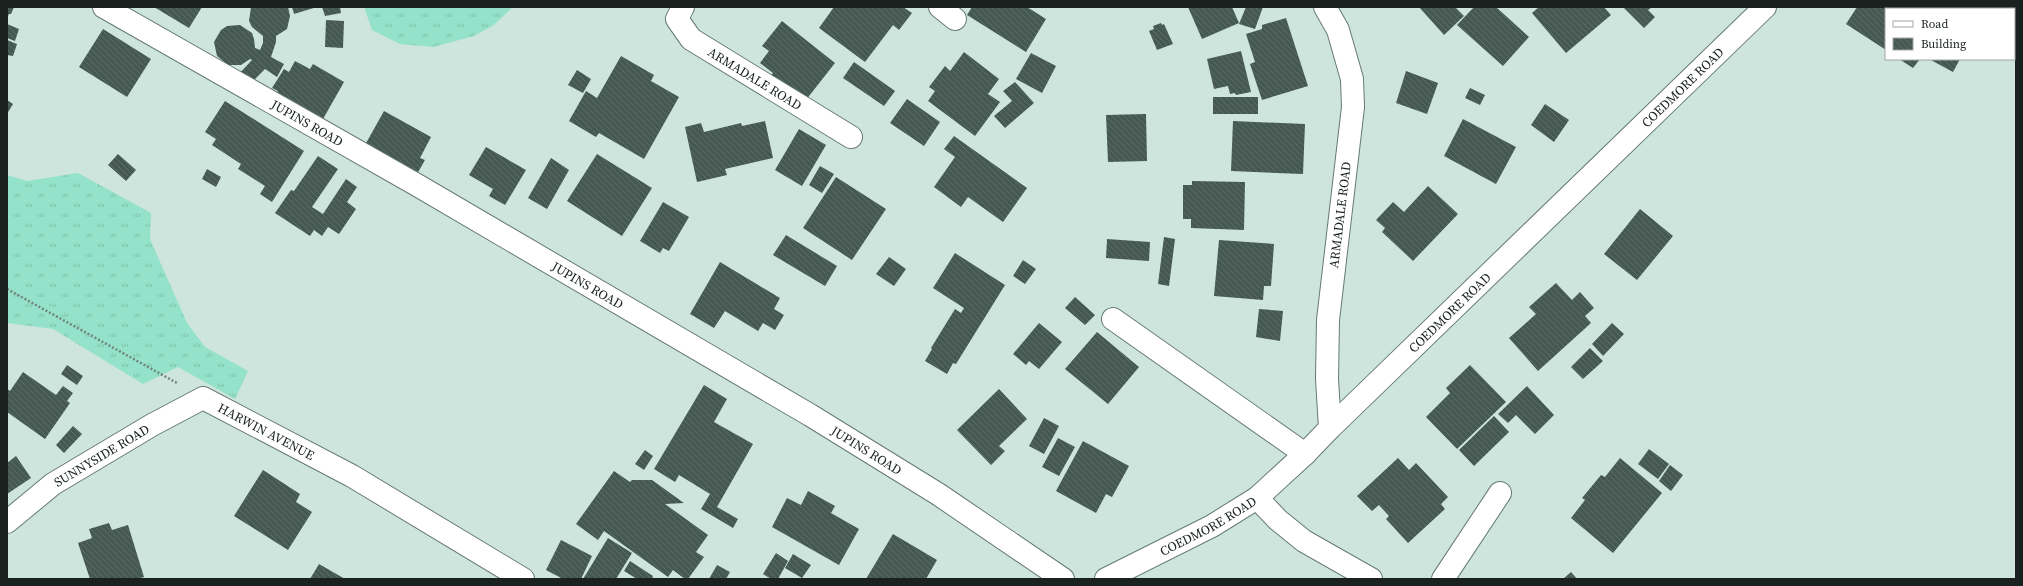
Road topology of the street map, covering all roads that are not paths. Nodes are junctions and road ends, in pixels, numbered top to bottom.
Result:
1 (104, 7) edge
2 (683, 7) edge
3 (1325, 7) edge
4 (1755, 10) edge
5 (851, 137) dead end
6 (1113, 320) dead end
7 (203, 398) joint
8 (1330, 428) junction
9 (1305, 454) junction
10 (1500, 494) dead end
11 (1257, 498) junction
12 (7, 522) edge
13 (523, 579) edge
14 (1063, 579) edge
15 (1106, 579) edge
16 (1371, 579) edge
17 (1443, 579) edge

1 - 14 street, JUPINS ROAD
2 - 5 street, ARMADALE ROAD
3 - 8 street, ARMADALE ROAD
4 - 8 street, COEDMORE ROAD
6 - 9 street
7 - 12 street, SUNNYSIDE ROAD
7 - 13 street, HARWIN AVENUE
8 - 9 street, COEDMORE ROAD
9 - 11 street, COEDMORE ROAD
10 - 17 street
11 - 15 street, COEDMORE ROAD
11 - 16 street

